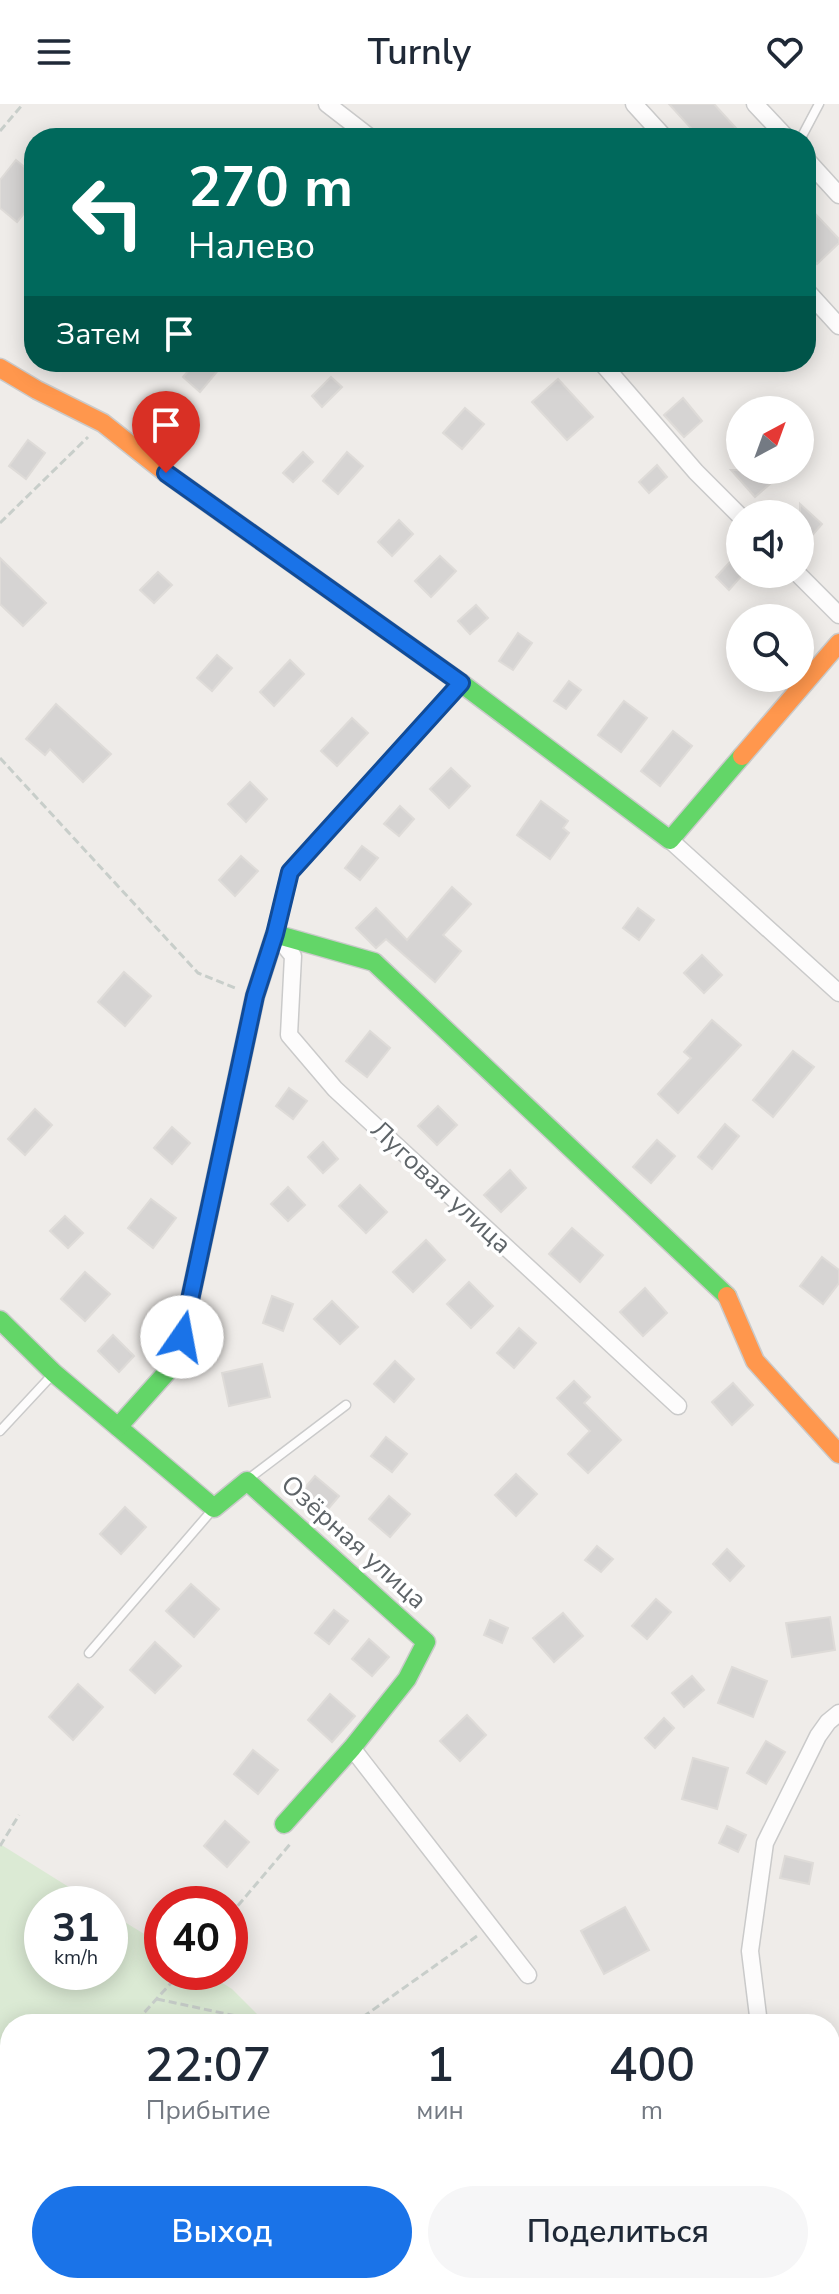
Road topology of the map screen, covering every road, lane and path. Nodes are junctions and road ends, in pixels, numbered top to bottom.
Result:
1 (23, 104) edge
2 (327, 104) edge
3 (634, 104) edge
4 (755, 104) edge
5 (819, 104) edge
6 (358, 128) edge
7 (656, 128) edge
8 (778, 128) edge
9 (806, 128) edge
10 (0, 131) edge
11 (816, 170) edge
12 (839, 195) edge
13 (816, 301) edge
14 (839, 326) edge
15 (0, 368) edge
16 (610, 372) edge
17 (103, 423) junction
18 (726, 502) edge
19 (0, 523) edge
20 (812, 588) edge
21 (839, 615) edge
22 (839, 643) edge
23 (461, 683) junction
24 (0, 758) edge
25 (670, 840) junction
26 (275, 934) junction
27 (839, 993) edge
28 (255, 996) junction
29 (0, 1320) edge
30 (54, 1373) junction
31 (346, 1405) dead end
32 (678, 1406) dead end
33 (118, 1427) junction
34 (0, 1431) edge
35 (839, 1454) edge
36 (247, 1481) junction
37 (214, 1508) junction
38 (89, 1653) dead end
39 (839, 1713) edge
40 (352, 1748) junction
41 (19, 1815) dead end
42 (291, 1830) joint
43 (0, 1846) edge
44 (248, 1890) edge
45 (490, 1927) junction
46 (528, 1975) dead end
47 (165, 1990) edge
48 (157, 1999) junction
49 (143, 2014) edge
50 (227, 2014) edge
51 (367, 2014) edge
52 (758, 2014) edge

1 - 10 path
2 - 6 street
3 - 7 street
4 - 8 street
5 - 9 lane
11 - 12 street
13 - 14 street
15 - 17 street
16 - 18 street
17 - 19 path
17 - 23 street
20 - 21 street
22 - 25 street
23 - 25 street
23 - 26 street
24 - 28 path
25 - 27 street
26 - 28 street
26 - 32 street, Луговая улица
26 - 35 street
28 - 33 street
29 - 30 street
30 - 33 street
30 - 34 lane
31 - 36 lane
33 - 37 street
36 - 37 street, Озёрная улица
36 - 40 street, Озёрная улица
37 - 38 lane
39 - 52 street
40 - 42 street, Озёрная улица
40 - 45 street
41 - 43 path
42 - 44 path
45 - 46 street
45 - 51 path
47 - 48 path
48 - 49 path
48 - 50 path

